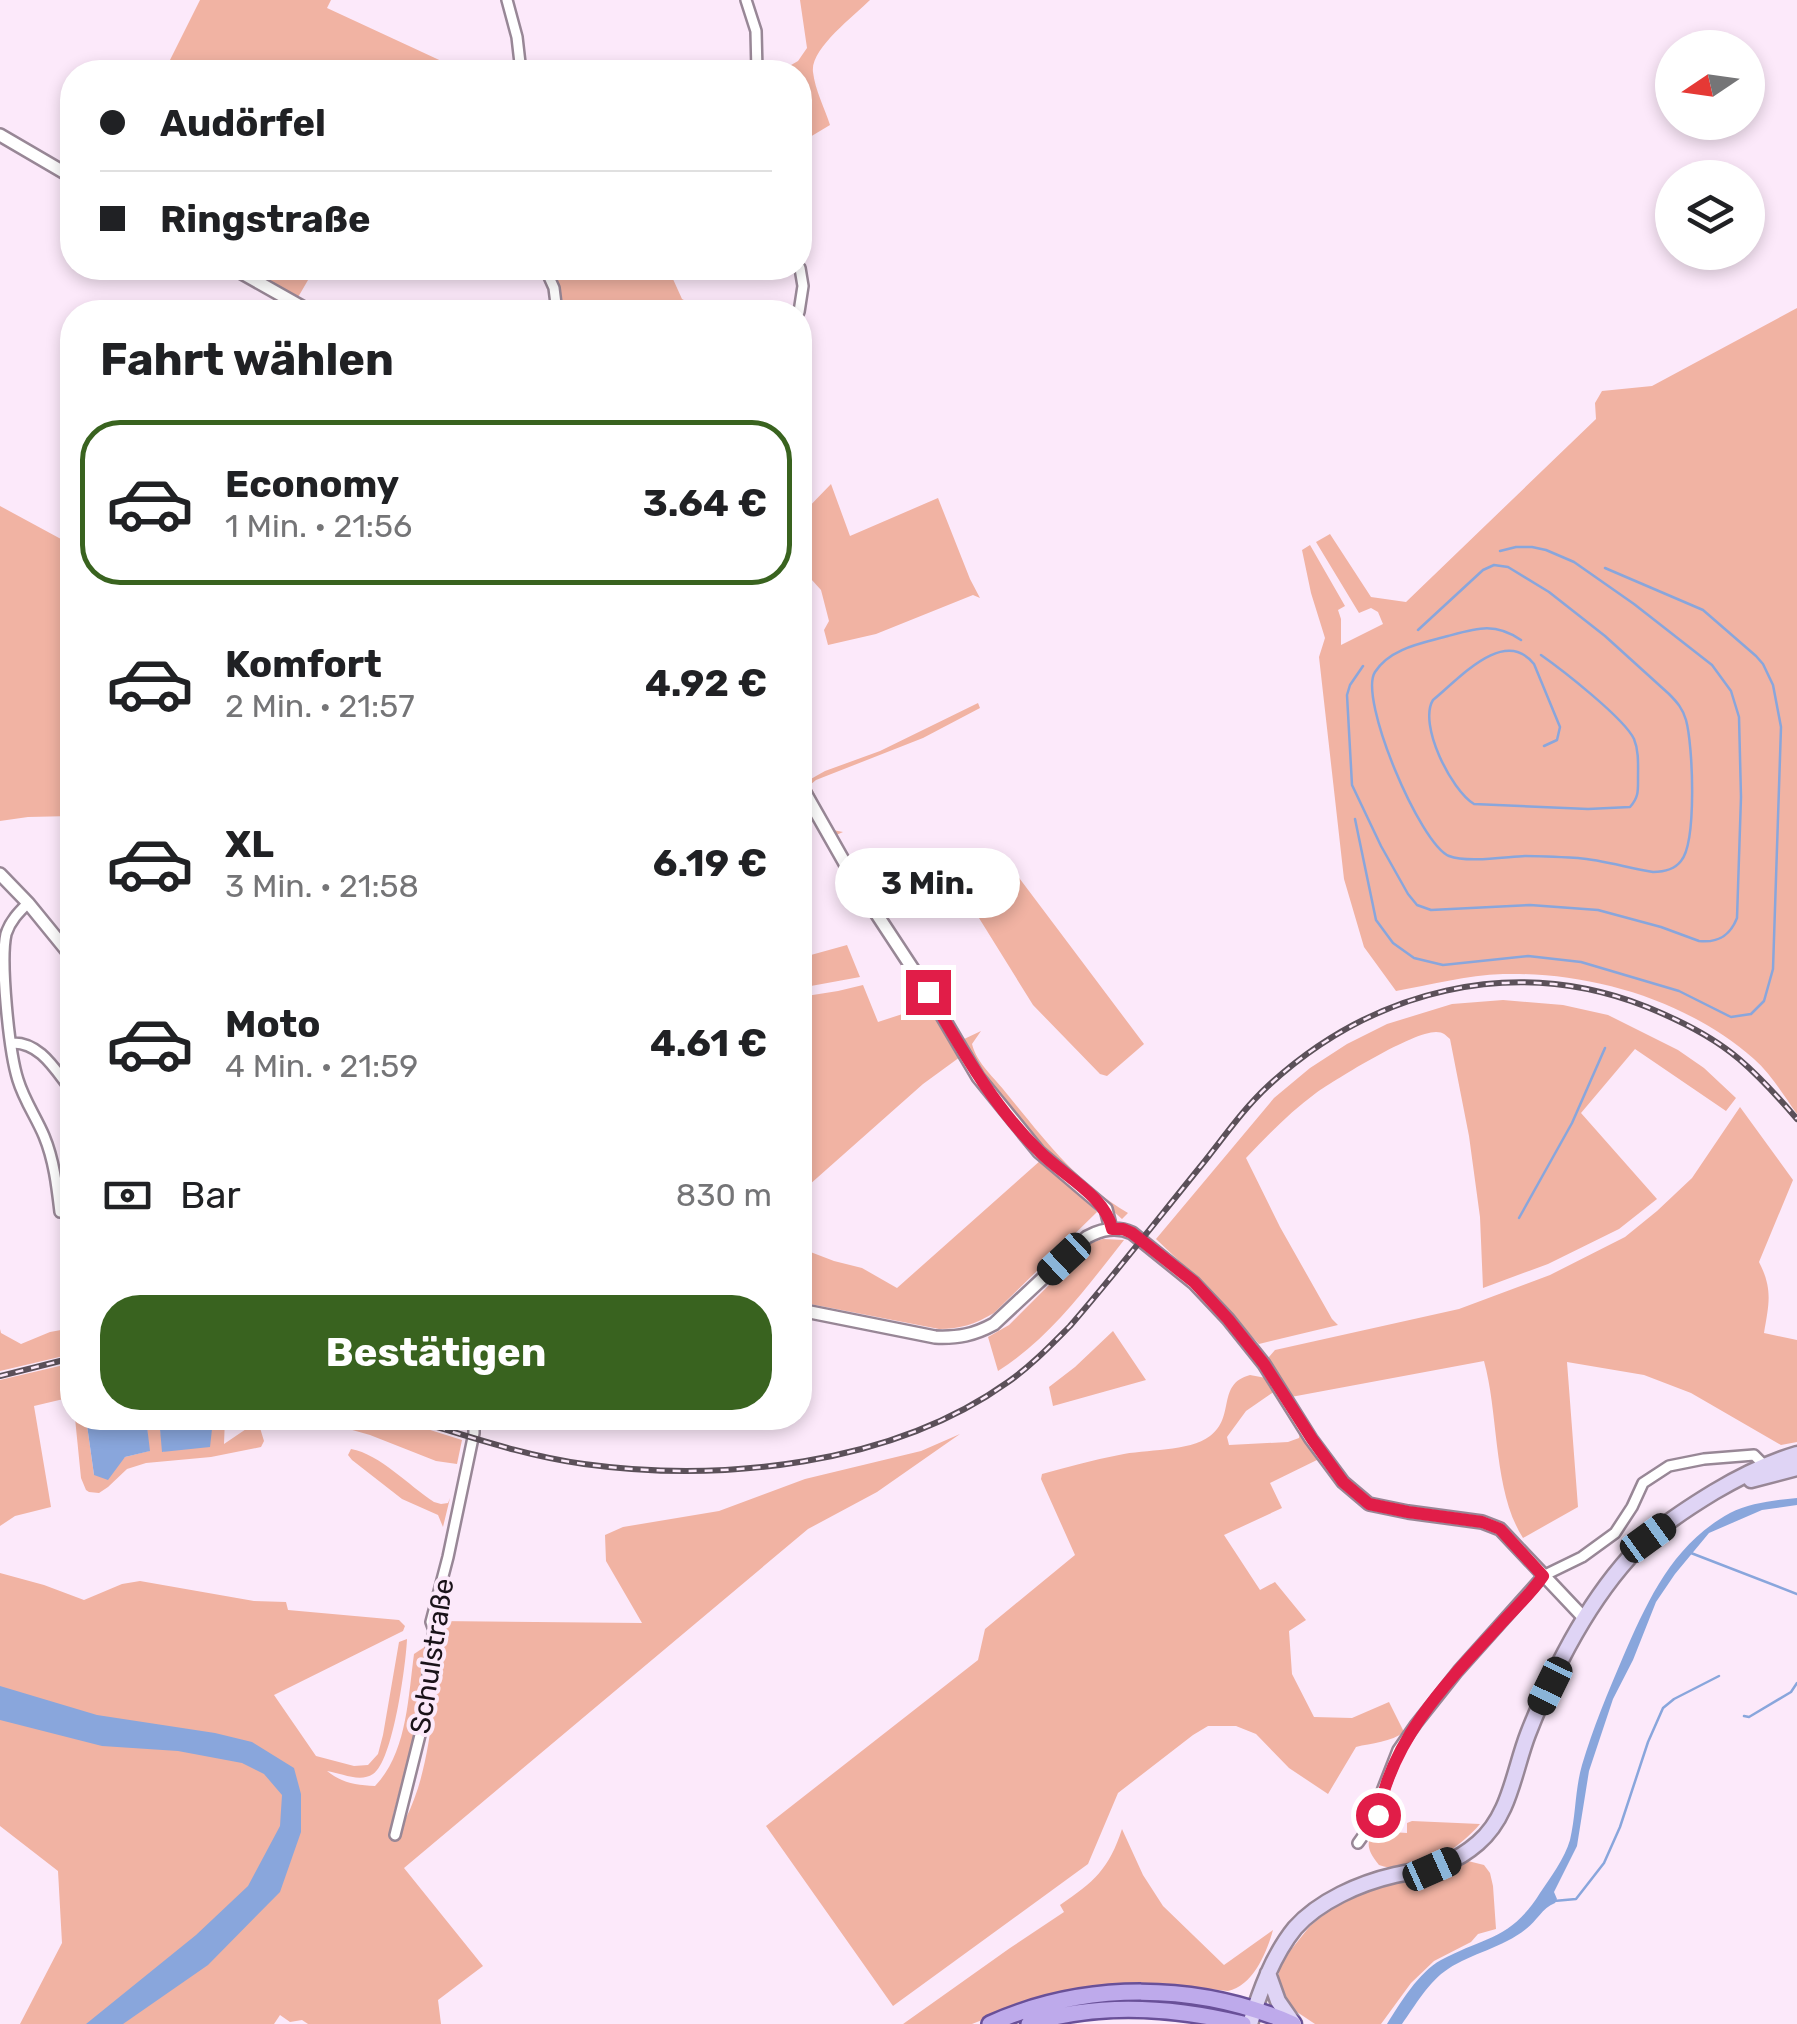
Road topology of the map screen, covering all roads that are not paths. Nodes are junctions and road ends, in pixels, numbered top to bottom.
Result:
1 (507, 0) edge
2 (746, 0) edge
3 (520, 60) edge
4 (757, 60) edge
5 (0, 136) edge
6 (60, 170) edge
7 (254, 280) edge
8 (290, 300) edge
9 (812, 805) edge
10 (0, 874) edge
11 (28, 902) junction
12 (60, 942) edge
13 (10, 1043) junction
14 (60, 1077) edge
15 (60, 1212) dead end
16 (1112, 1229) junction
17 (812, 1312) edge
18 (474, 1430) edge
19 (1797, 1454) edge
20 (1764, 1465) junction
21 (1797, 1468) edge
22 (1712, 1494) junction
23 (1543, 1576) junction
24 (1585, 1618) junction
25 (396, 1835) dead end
26 (1358, 1843) dead end
27 (1268, 1973) junction
28 (1252, 2017) edge
29 (990, 2024) edge
30 (1029, 2024) edge
31 (1242, 2024) edge
32 (1294, 2024) edge

1 - 3 street
2 - 4 street
5 - 6 street
7 - 8 street
9 - 16 street
10 - 11 street
11 - 12 street
11 - 13 street
13 - 14 street
13 - 15 street
16 - 17 street
16 - 23 street
18 - 25 street, Schulstraße
19 - 20 main road
20 - 22 main road
20 - 23 street
21 - 22 main road
22 - 24 main road
23 - 24 street
23 - 26 street
24 - 27 main road
27 - 28 main road
27 - 32 main road
28 - 29 main road
28 - 32 main road
30 - 31 main road

